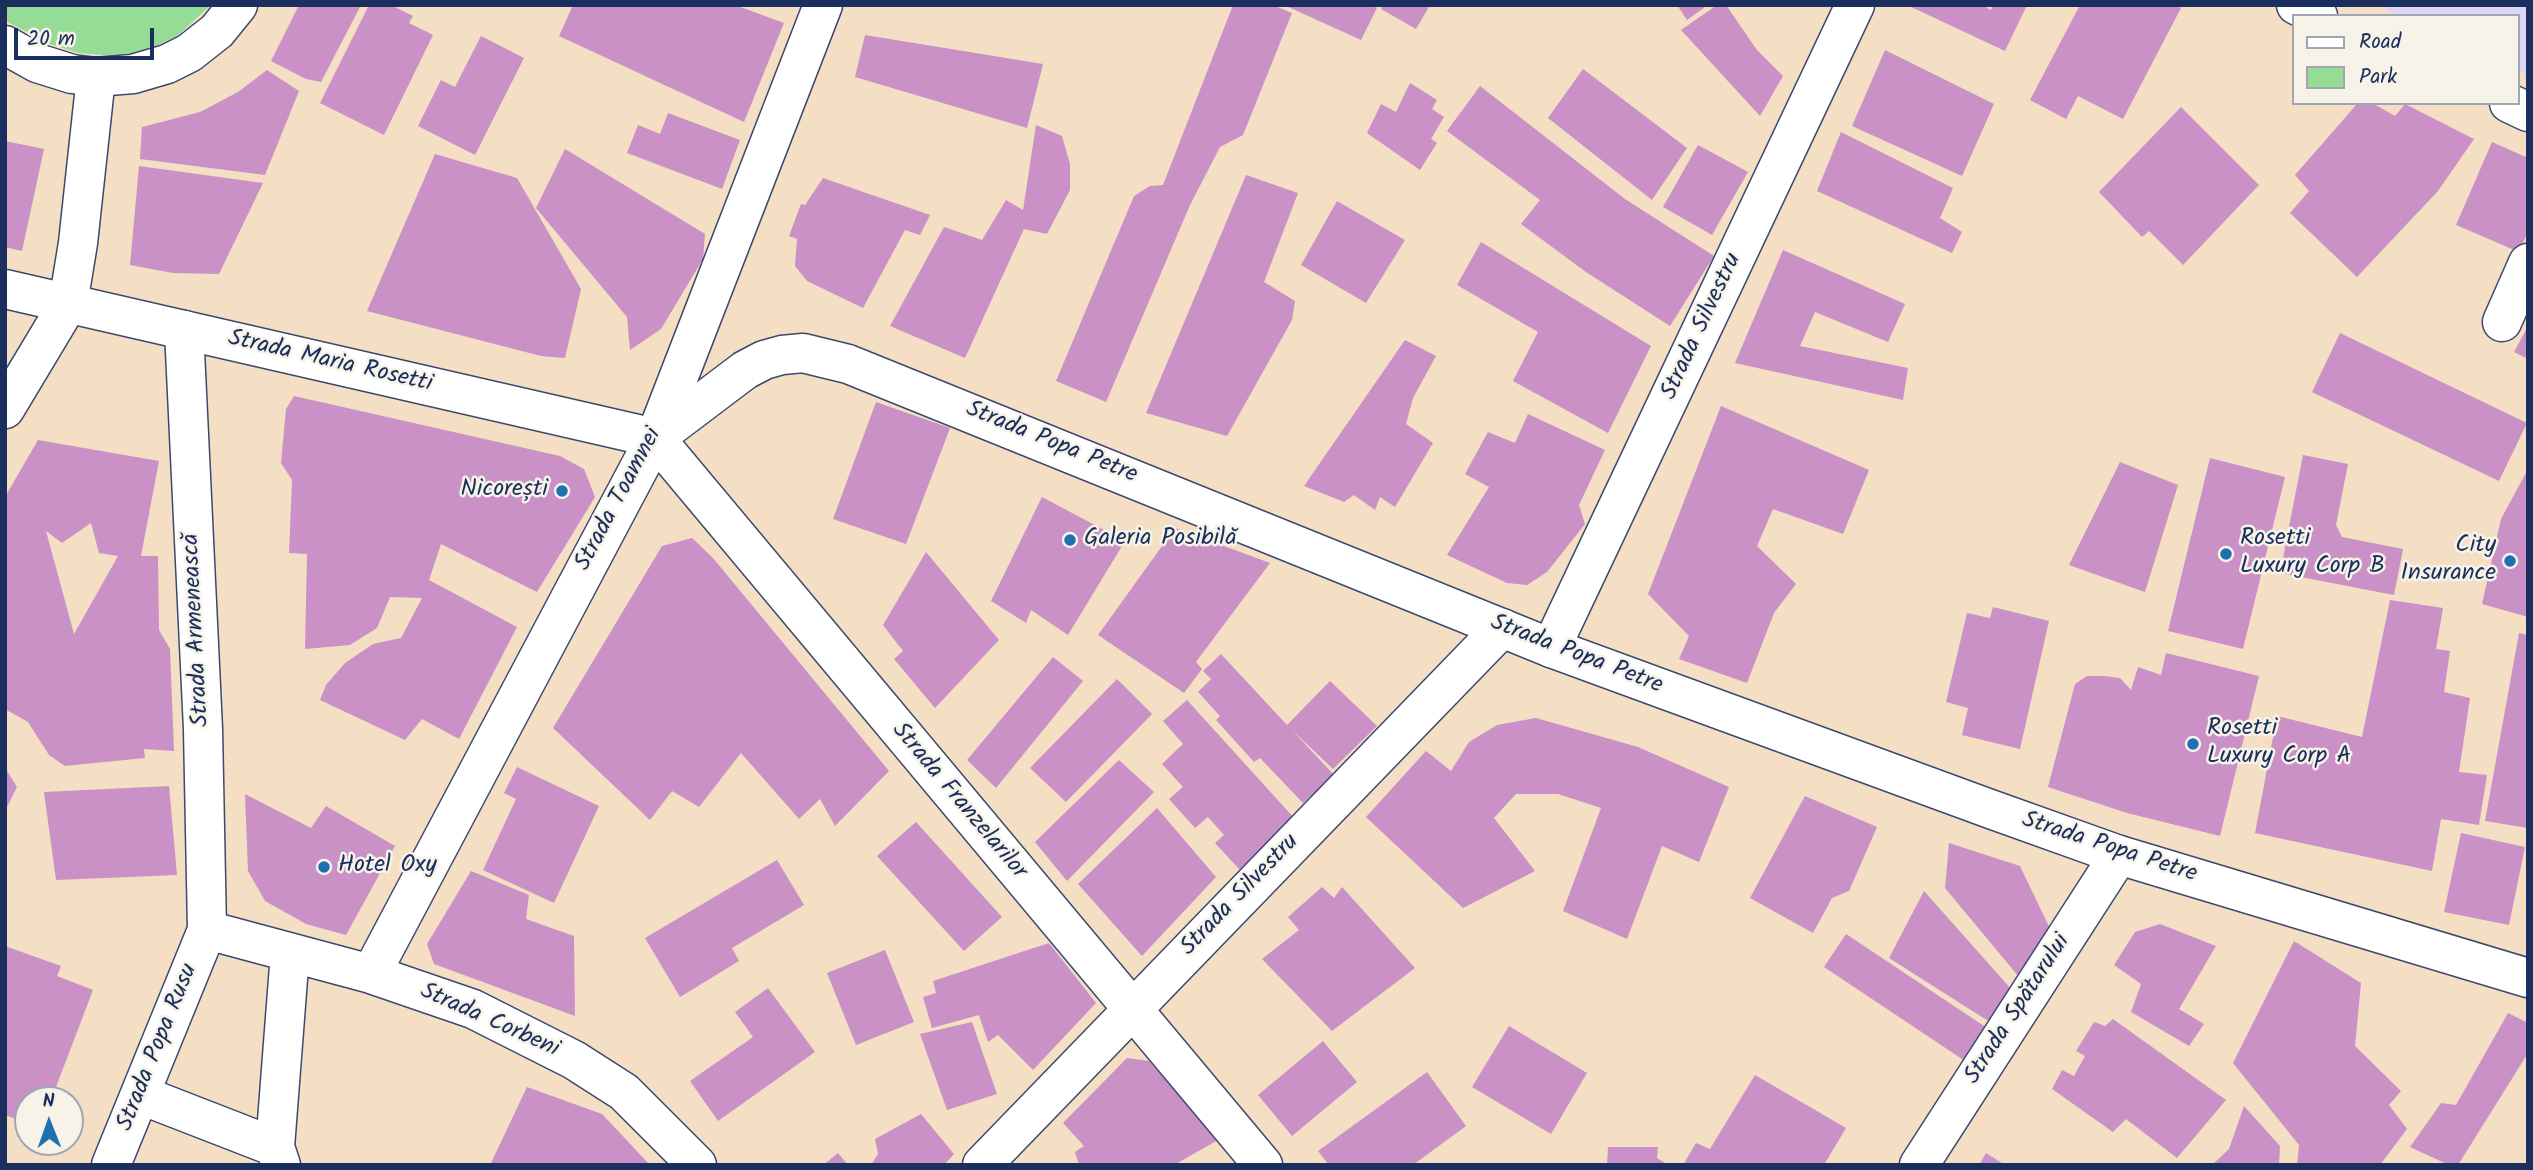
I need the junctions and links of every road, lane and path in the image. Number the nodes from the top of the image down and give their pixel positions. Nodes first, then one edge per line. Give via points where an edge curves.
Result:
1 (238, 5) edge
2 (823, 5) edge
3 (1855, 5) edge
4 (2295, 5) edge
5 (2314, 14) edge
6 (5, 45) edge
7 (96, 77) junction
8 (2528, 263) edge
9 (5, 289) edge
10 (68, 304) junction
11 (2502, 322) dead end
12 (184, 330) junction
13 (5, 409) edge
14 (655, 438) junction
15 (1502, 628) junction
16 (1551, 648) junction
17 (2119, 855) junction
18 (207, 930) junction
19 (290, 953) junction
20 (371, 974) junction
21 (2528, 978) edge
22 (1130, 1009) junction
23 (141, 1095) junction
24 (278, 1156) edge
25 (111, 1165) edge
26 (697, 1165) edge
27 (982, 1165) edge
28 (1263, 1165) edge
29 (1919, 1165) edge

1 - 7 street via 208,39 167,64 133,74
2 - 14 street, Strada Toamnei
3 - 16 street, Strada Silvestru
4 - 5 street
6 - 7 street via 48,68
7 - 10 street
8 - 11 street
9 - 10 street, Strada Maria Rosetti
10 - 12 street, Strada Maria Rosetti
10 - 13 street
12 - 14 street, Strada Maria Rosetti
12 - 18 street, Strada Armenească via 203,729
14 - 15 street, Strada Popa Petre via 764,360 803,354 826,358 972,412
14 - 20 street, Strada Toamnei
14 - 22 street, Strada Franzelarilor
15 - 16 street, Strada Popa Petre
15 - 22 street, Strada Silvestru
16 - 17 street, Strada Popa Petre
17 - 21 street, Strada Popa Petre
17 - 29 street, Strada Spătarului
18 - 19 street, Strada Corbeni
18 - 23 street, Strada Popa Rusu
19 - 20 street, Strada Corbeni
19 - 24 street
20 - 26 street, Strada Corbeni via 473,1009 574,1060 624,1092
22 - 27 street, Strada Silvestru
22 - 28 street, Strada Franzelarilor
23 - 24 street
23 - 25 street, Strada Popa Rusu

